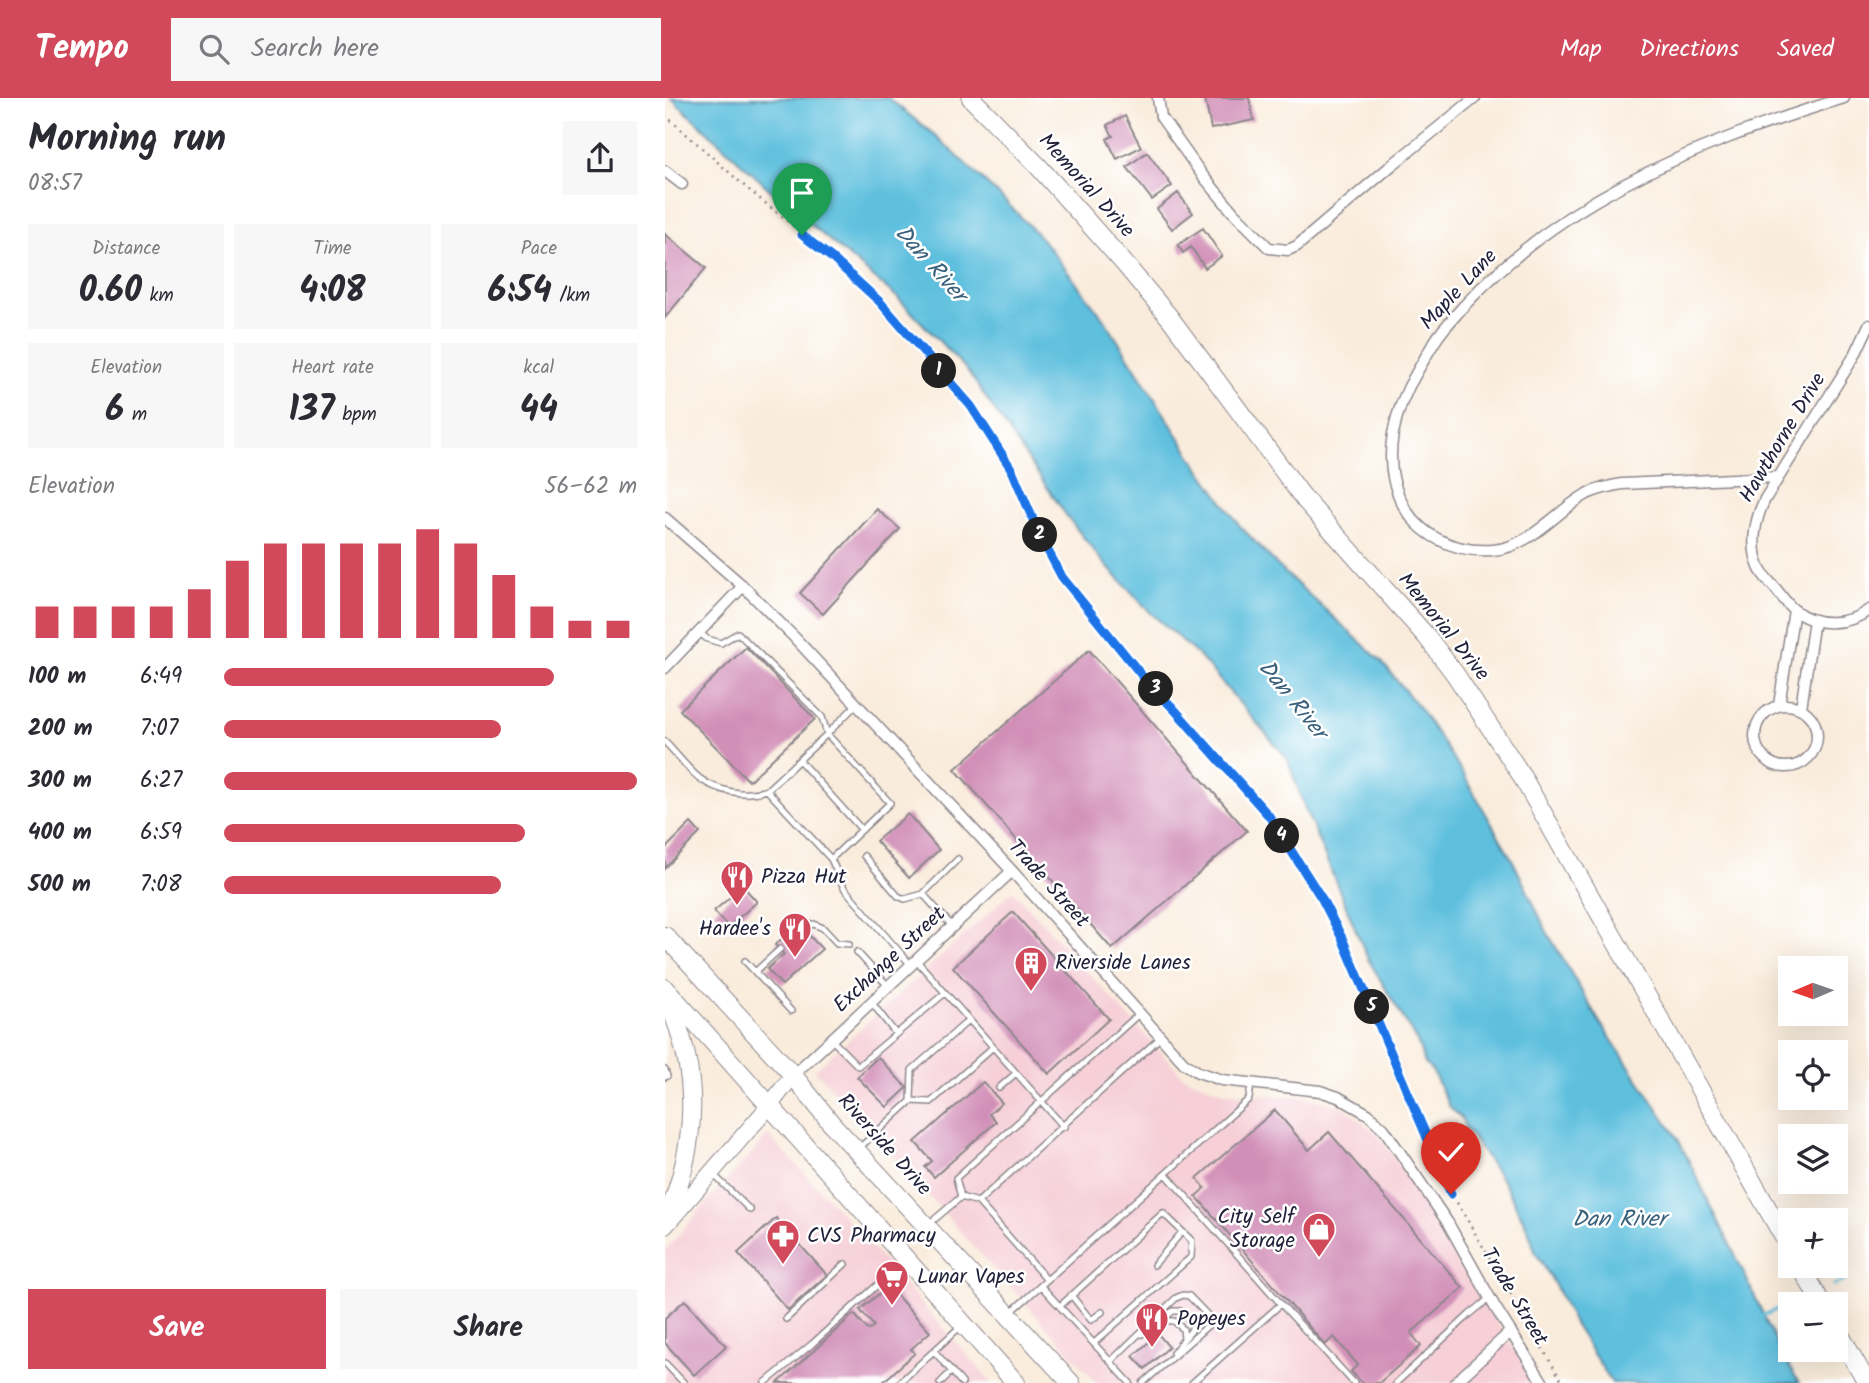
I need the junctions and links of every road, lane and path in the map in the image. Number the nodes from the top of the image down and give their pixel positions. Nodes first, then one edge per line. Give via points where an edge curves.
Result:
1 (971, 98) edge
2 (1158, 98) edge
3 (1475, 98) edge
4 (1844, 98) edge
5 (665, 115) edge
6 (665, 171) edge
7 (682, 184) dead end
8 (1869, 325) edge
9 (1779, 477) junction
10 (665, 518) edge
11 (743, 586) junction
12 (1794, 610) junction
13 (1869, 610) edge
14 (1814, 620) junction
15 (699, 632) junction
16 (665, 668) edge
17 (1779, 705) junction
18 (855, 706) junction
19 (1801, 708) junction
20 (827, 734) junction
21 (665, 742) edge
22 (799, 760) junction
23 (767, 790) junction
24 (862, 830) junction
25 (864, 856) dead end
26 (831, 859) junction
27 (958, 859) dead end
28 (1012, 871) junction
29 (923, 894) junction
30 (953, 927) junction
31 (665, 936) edge
32 (792, 937) dead end
33 (849, 944) dead end
34 (779, 949) dead end
35 (857, 952) dead end
36 (745, 961) dead end
37 (914, 963) junction
38 (755, 972) junction
39 (889, 987) junction
40 (665, 988) edge
41 (945, 993) junction
42 (665, 995) edge
43 (872, 1003) junction
44 (791, 1011) dead end
45 (1140, 1013) junction
46 (969, 1020) junction
47 (896, 1034) junction
48 (1161, 1037) junction
49 (832, 1040) junction
50 (993, 1047) junction
51 (665, 1070) edge
52 (1016, 1073) junction
53 (793, 1075) junction
54 (665, 1077) edge
55 (1251, 1084) junction
56 (999, 1088) dead end
57 (911, 1101) junction
58 (1042, 1101) junction
59 (770, 1105) junction
60 (1064, 1127) junction
61 (857, 1150) junction
62 (712, 1173) junction
63 (1166, 1174) junction
64 (961, 1197) junction
65 (978, 1202) junction
66 (750, 1210) dead end
67 (666, 1219) edge
68 (927, 1226) junction
69 (1778, 1227) edge
70 (1182, 1232) junction
71 (905, 1259) junction
72 (845, 1264) dead end
73 (1154, 1265) dead end
74 (1047, 1280) junction
75 (1041, 1286) junction
76 (1071, 1295) junction
77 (1490, 1298) junction
78 (1281, 1304) junction
79 (1060, 1306) junction
80 (1102, 1312) dead end
81 (1009, 1315) junction
82 (786, 1319) dead end
83 (1161, 1320) junction
84 (963, 1323) junction
85 (1510, 1332) junction
86 (1133, 1339) junction
87 (1184, 1339) junction
88 (1094, 1343) junction
89 (1848, 1349) edge
90 (934, 1351) junction
91 (1111, 1362) junction
92 (665, 1363) edge
93 (1165, 1364) junction
94 (952, 1371) junction
95 (684, 1383) edge
96 (765, 1383) edge
97 (899, 1383) edge
98 (940, 1383) edge
99 (962, 1383) edge
100 (1016, 1383) edge
101 (1072, 1383) edge
102 (1131, 1383) edge
103 (1143, 1383) edge
104 (1192, 1383) edge
105 (1354, 1383) edge
106 (1396, 1383) edge
107 (1455, 1383) edge
108 (1543, 1383) edge
109 (1563, 1383) edge
110 (1867, 1383) edge

1 - 69 main road, Memorial Drive via 1131,271 1305,500 1455,674 1520,773
2 - 3 street via 1161,117 1203,176 1269,248 1288,250
4 - 9 street, Maple Lane via 1690,151 1560,222 1509,263 1442,331 1403,396 1392,440 1394,482 1411,517 1445,543 1478,550 1513,546 1573,503 1605,487
5 - 109 path via 898,320 993,439 1062,577 1143,677 1269,816 1342,938 1445,1182
6 - 7 street
8 - 9 street, Hawthorne Drive
9 - 12 street, Hawthorne Drive via 1761,507 1754,550 1759,569
10 - 11 street, Trade Street
11 - 15 street
11 - 18 street, Trade Street
12 - 14 street, Hawthorne Drive
12 - 17 street
13 - 14 street, Hawthorne Drive via 1838,623
14 - 19 street
15 - 16 street
15 - 20 lane via 721,643 738,633 822,717
17 - 19 street
17 - 19 street via 1757,724 1755,744 1767,761 1786,768 1805,761 1816,743 1815,723
18 - 20 lane
18 - 28 street, Trade Street
20 - 22 lane
20 - 24 lane via 890,803
21 - 23 lane via 700,779 737,794
22 - 23 lane
22 - 24 lane
23 - 26 lane
24 - 26 lane
25 - 29 lane via 898,896 905,899
26 - 37 lane via 844,888
27 - 29 lane
28 - 30 street, Exchange Street
28 - 45 street, Trade Street
29 - 30 lane
30 - 37 street, Exchange Street
31 - 53 main road, Riverside Drive
32 - 33 lane via 814,924 837,943
34 - 38 lane
35 - 39 lane
36 - 38 lane
37 - 39 street, Exchange Street
37 - 41 lane
38 - 44 lane
39 - 43 street, Exchange Street
40 - 59 main road
41 - 46 lane
41 - 47 lane
42 - 67 main road via 688,1062 693,1110 683,1172
43 - 47 lane
43 - 49 street, Exchange Street
45 - 48 street, Trade Street
45 - 58 lane
46 - 50 lane
46 - 57 lane via 912,1070
47 - 49 lane via 858,1066
48 - 55 street, Trade Street via 1198,1072
48 - 60 lane
49 - 53 street, Exchange Street
50 - 52 lane
50 - 57 lane via 931,1102
51 - 54 lane
52 - 56 lane
52 - 58 lane
53 - 59 main road
53 - 61 main road, Riverside Drive
55 - 63 lane via 1249,1099
55 - 77 street, Trade Street via 1321,1091 1368,1114 1384,1129 1448,1223
57 - 61 lane
58 - 60 lane
58 - 64 lane via 956,1178
59 - 62 main road
59 - 71 main road
60 - 65 lane
61 - 68 main road, Riverside Drive
62 - 66 lane
62 - 67 main road
63 - 74 lane
63 - 78 lane
64 - 65 lane
64 - 68 lane
65 - 74 lane
68 - 81 main road, Riverside Drive
70 - 73 lane
70 - 76 lane via 1163,1213
70 - 88 lane via 1192,1241 1191,1257
71 - 84 main road
71 - 96 lane
72 - 82 lane
74 - 75 lane
75 - 79 lane
75 - 81 lane
76 - 79 lane
76 - 80 lane via 1091,1320
77 - 85 street, Trade Street
77 - 106 lane
78 - 104 lane
78 - 105 lane
79 - 88 lane
81 - 101 main road, Riverside Drive
83 - 86 lane
83 - 87 lane via 1174,1321 1183,1329
83 - 87 lane via 1181,1311 1193,1324
84 - 90 lane
84 - 100 main road
85 - 107 street
85 - 108 street, Trade Street
86 - 91 lane
86 - 93 lane via 1177,1298 1189,1296 1213,1321
87 - 93 lane
88 - 91 lane
89 - 110 main road
90 - 94 lane
90 - 97 lane
91 - 102 lane
92 - 95 lane
93 - 103 lane
94 - 98 lane
94 - 99 lane

